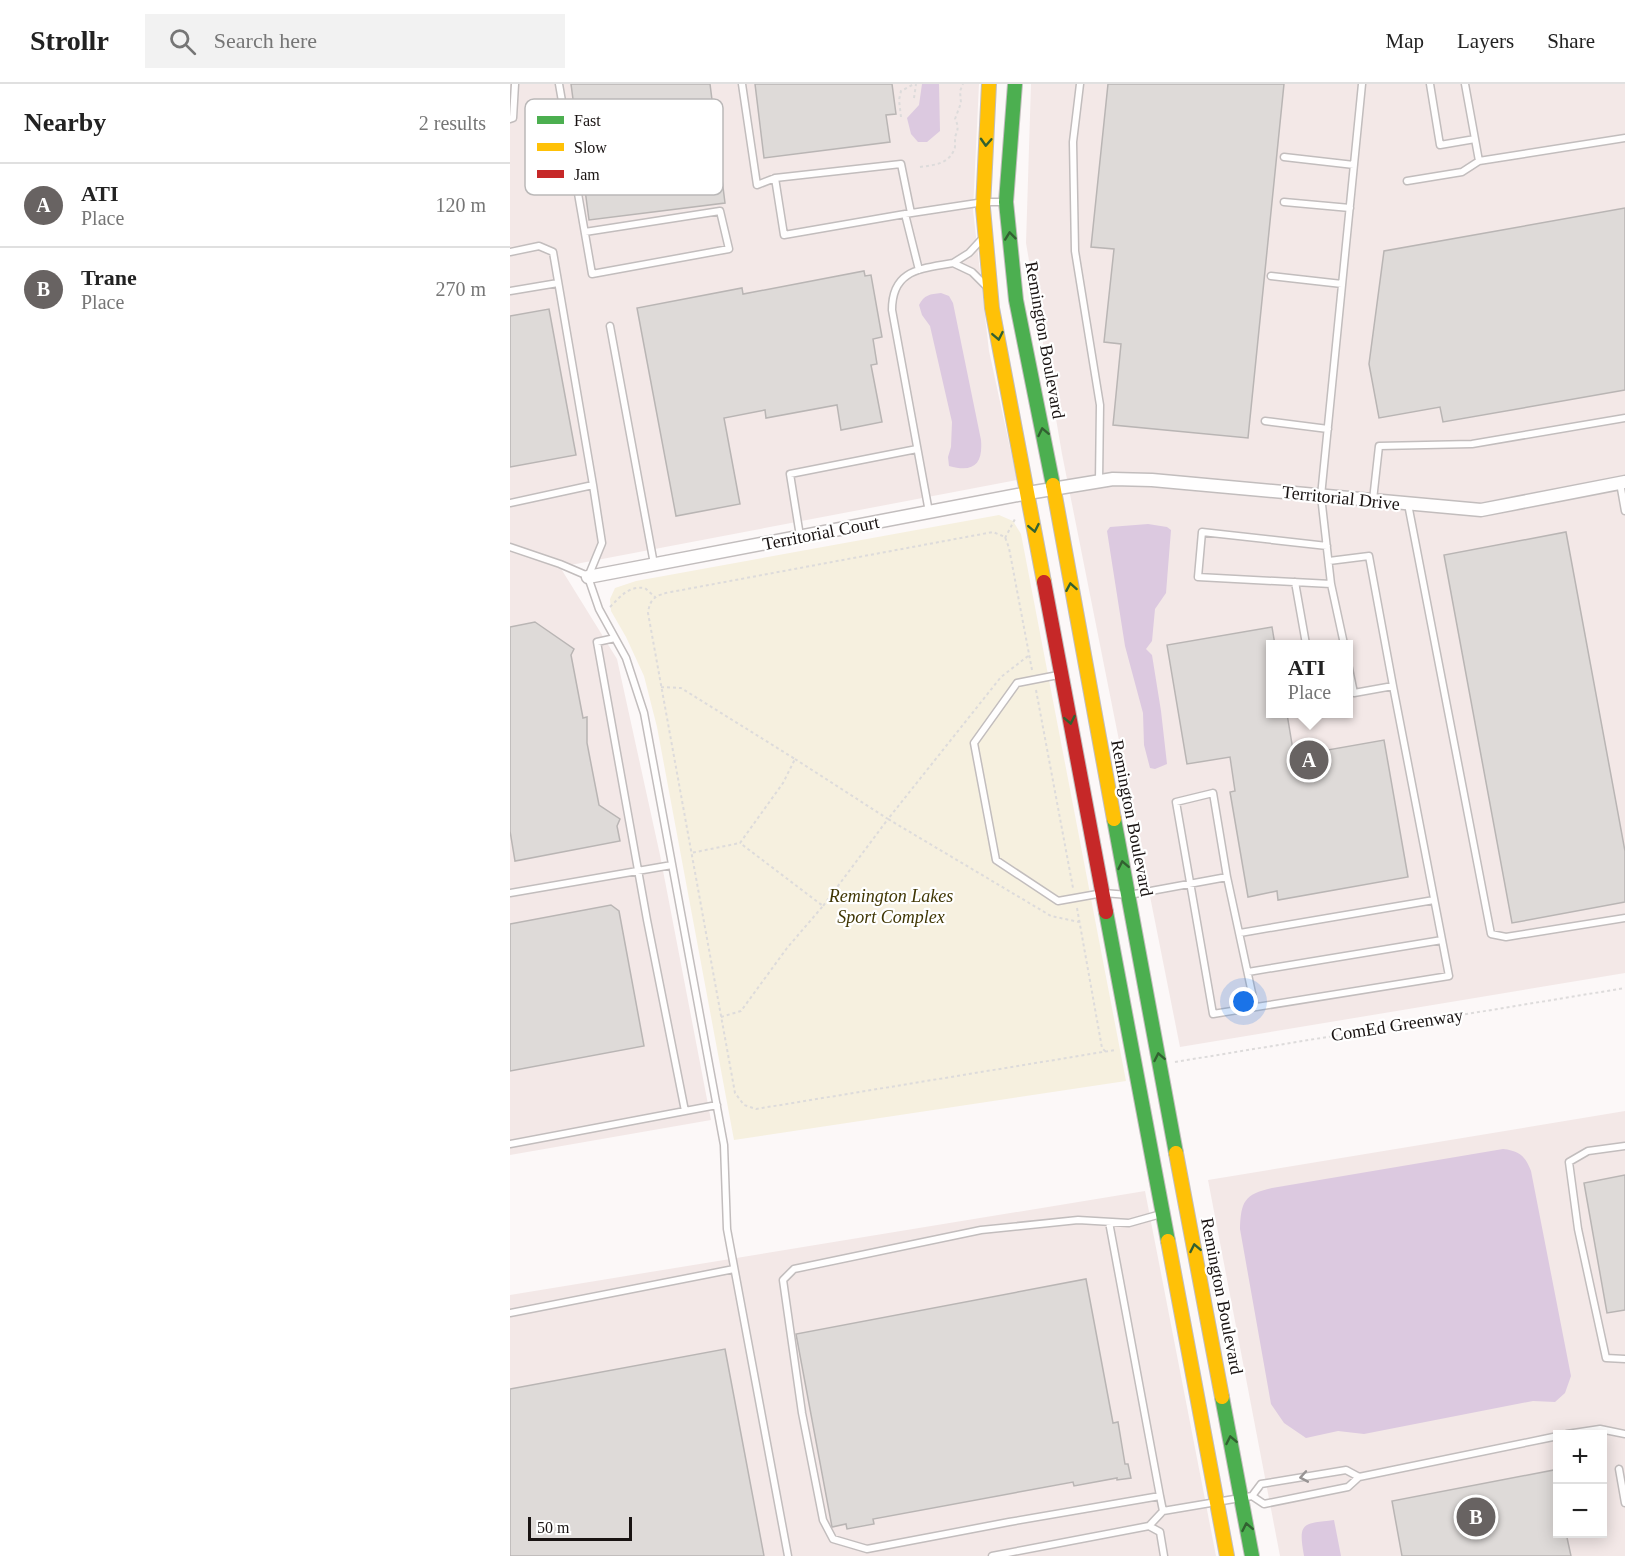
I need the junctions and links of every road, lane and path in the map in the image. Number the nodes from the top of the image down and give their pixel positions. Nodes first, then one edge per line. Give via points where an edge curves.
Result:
1 (515, 84) edge
2 (560, 84) edge
3 (742, 84) edge
4 (915, 84) edge
5 (963, 84) edge
6 (989, 84) edge
7 (1015, 84) edge
8 (1080, 84) edge
9 (1362, 84) edge
10 (1430, 84) edge
11 (1465, 84) edge
12 (907, 85) edge
13 (914, 98) dead end
14 (563, 99) edge
15 (901, 117) dead end
16 (510, 120) edge
17 (1625, 138) edge
18 (1475, 139) junction
19 (1284, 157) dead end
20 (1479, 161) junction
21 (1354, 165) junction
22 (920, 167) dead end
23 (775, 178) junction
24 (1407, 181) dead end
25 (579, 195) edge
26 (984, 202) junction
27 (1006, 202) junction
28 (1284, 202) dead end
29 (1350, 208) junction
30 (908, 214) junction
31 (585, 232) junction
32 (986, 235) junction
33 (510, 252) edge
34 (953, 263) junction
35 (919, 270) junction
36 (1270, 276) dead end
37 (558, 283) junction
38 (1342, 284) junction
39 (510, 291) edge
40 (991, 291) junction
41 (610, 326) dead end
42 (1625, 418) edge
43 (1265, 421) dead end
44 (1328, 429) junction
45 (917, 449) junction
46 (1099, 481) junction
47 (1622, 482) edge
48 (593, 485) junction
49 (1054, 489) junction
50 (1028, 493) junction
51 (1321, 496) junction
52 (1372, 500) junction
53 (510, 503) edge
54 (1408, 504) junction
55 (1625, 511) edge
56 (929, 512) junction
57 (1015, 517) dead end
58 (800, 537) junction
59 (1005, 538) junction
60 (1327, 546) junction
61 (510, 547) edge
62 (1329, 561) junction
63 (654, 564) junction
64 (588, 577) junction
65 (1295, 582) junction
66 (1332, 584) junction
67 (655, 597) junction
68 (610, 607) dead end
69 (615, 638) junction
70 (1305, 640) edge
71 (1343, 640) edge
72 (1028, 656) junction
73 (1062, 674) junction
74 (1034, 680) junction
75 (1393, 686) junction
76 (661, 687) junction
77 (1353, 694) edge
78 (795, 759) junction
79 (888, 819) junction
80 (740, 843) junction
81 (691, 853) junction
82 (672, 865) junction
83 (638, 871) junction
84 (1227, 877) junction
85 (1189, 883) junction
86 (510, 893) edge
87 (1103, 894) junction
88 (1129, 895) junction
89 (1075, 899) junction
90 (1434, 900) junction
91 (823, 906) junction
92 (1625, 918) edge
93 (1079, 922) junction
94 (1240, 933) junction
95 (1442, 940) junction
96 (1248, 972) junction
97 (1625, 988) edge
98 (1255, 1007) junction
99 (721, 1017) junction
100 (1122, 1049) dead end
101 (1106, 1052) junction
102 (1169, 1062) dead end
103 (717, 1105) junction
104 (685, 1111) junction
105 (510, 1144) edge
106 (1625, 1146) edge
107 (1163, 1214) junction
108 (1109, 1222) junction
109 (734, 1269) junction
110 (510, 1313) edge
111 (1625, 1359) edge
112 (1607, 1430) edge
113 (1625, 1434) edge
114 (1553, 1437) edge
115 (1619, 1469) dead end
116 (1359, 1477) junction
117 (1160, 1496) junction
118 (1247, 1497) junction
119 (1217, 1502) junction
120 (1625, 1503) edge
121 (1163, 1511) junction
122 (1149, 1526) junction
123 (788, 1556) edge
124 (992, 1556) edge
125 (1164, 1556) edge
126 (1227, 1556) edge
127 (1252, 1556) edge

1 - 16 lane
2 - 14 lane
3 - 23 lane via 757,185
4 - 12 path
4 - 13 path
5 - 22 path via 952,152 945,162
6 -> 26 street
7 - 27 street, Remington Boulevard
8 - 46 lane via 1073,142 1075,251 1101,405
9 - 21 lane
10 - 18 lane via 1440,145
11 - 18 lane
12 - 15 path via 899,100
17 - 20 lane
18 - 20 lane
19 - 21 lane
20 - 24 lane via 1462,172
21 - 29 lane
23 - 30 lane via 901,164
23 - 30 lane via 784,235
25 - 31 lane
26 - 27 lane
26 - 30 lane
26 - 32 street
49 -> 27 street, Remington Boulevard via 1016,300
28 - 29 lane
29 - 38 lane
30 - 35 lane
31 - 31 lane via 720,211 729,249 592,274
32 - 34 lane
32 - 40 street
33 - 37 lane via 539,246 553,252
34 - 35 lane
34 - 40 lane via 972,272
35 - 45 lane via 903,277 896,286 891,310
36 - 38 lane
37 - 39 lane
37 - 48 lane
38 - 44 lane
40 -> 50 street
41 - 63 lane
42 - 52 lane via 1472,444 1379,446
43 - 44 lane
44 - 51 lane
45 - 56 lane
45 - 58 lane via 790,474
46 - 49 street, Territorial Drive
46 - 51 street, Territorial Drive via 1152,480
47 - 54 street, Territorial Drive via 1480,510
47 - 55 lane
48 - 53 lane
48 - 64 lane via 602,543
49 - 50 street, Territorial Court
88 -> 49 street, Remington Boulevard
50 - 56 street, Territorial Court
50 -> 73 street
51 - 52 street, Territorial Drive
51 - 60 lane
52 - 54 street, Territorial Drive
54 - 92 lane via 1491,934 1506,938
56 - 58 street, Territorial Court
57 - 59 path
58 - 63 street, Territorial Court
59 - 67 path via 993,532
59 - 72 path
60 - 62 lane
60 - 65 lane via 1202,532 1198,577
61 - 64 lane
62 - 66 lane
62 - 75 lane via 1369,556
63 - 64 street, Territorial Court
64 - 69 lane
65 - 66 lane
65 - 70 lane
66 - 71 lane
67 - 68 path via 645,588 630,589
67 - 76 path via 648,613
69 - 82 lane via 626,658 644,713
69 - 83 lane via 597,642
72 - 74 path
72 - 79 path via 1001,676
73 - 74 lane
73 -> 87 street
74 - 89 path
74 - 89 lane via 1017,683 974,743 989,825 996,860 1058,901
75 - 77 lane
75 - 90 lane
76 - 78 path via 681,688
76 - 81 path
78 - 79 path
78 - 80 path via 783,783
79 - 91 path
79 - 93 path via 1051,916
80 - 81 path
80 - 91 path
81 - 99 path
82 - 83 lane
82 - 103 lane
83 - 86 lane
83 - 104 lane
84 - 85 lane
84 - 85 lane via 1213,793 1176,802
84 - 94 lane
85 - 88 lane
85 - 98 lane via 1213,1014
87 - 88 lane
87 - 89 lane
87 - 107 street
118 -> 88 street, Remington Boulevard
89 - 93 path
90 - 94 lane
90 - 95 lane
91 - 99 path via 741,1011
93 - 101 path via 1102,1048
94 - 96 lane
95 - 96 lane
95 - 98 lane via 1449,976
96 - 98 lane
97 - 102 path, ComEd Greenway
99 - 101 path via 735,1093 744,1105 756,1109
100 - 101 path
103 - 104 lane
103 - 109 lane
104 - 105 lane
106 - 111 lane via 1588,1151 1569,1162 1578,1229 1606,1358
107 - 108 lane via 1129,1223
107 - 119 street
108 - 117 lane
108 - 117 lane via 1078,1220 981,1230 794,1269 783,1280 802,1413 823,1520 833,1539 867,1549
109 - 110 lane
109 - 123 lane
112 - 113 lane
114 - 116 lane
115 - 120 lane
116 - 118 lane via 1348,1487 1263,1504
116 -> 118 lane via 1347,1470 1261,1484
117 - 121 lane
118 - 119 lane
127 -> 118 street, Remington Boulevard
119 - 121 lane
119 - 126 street
121 - 122 lane
122 - 124 lane
122 - 125 lane via 1160,1532

